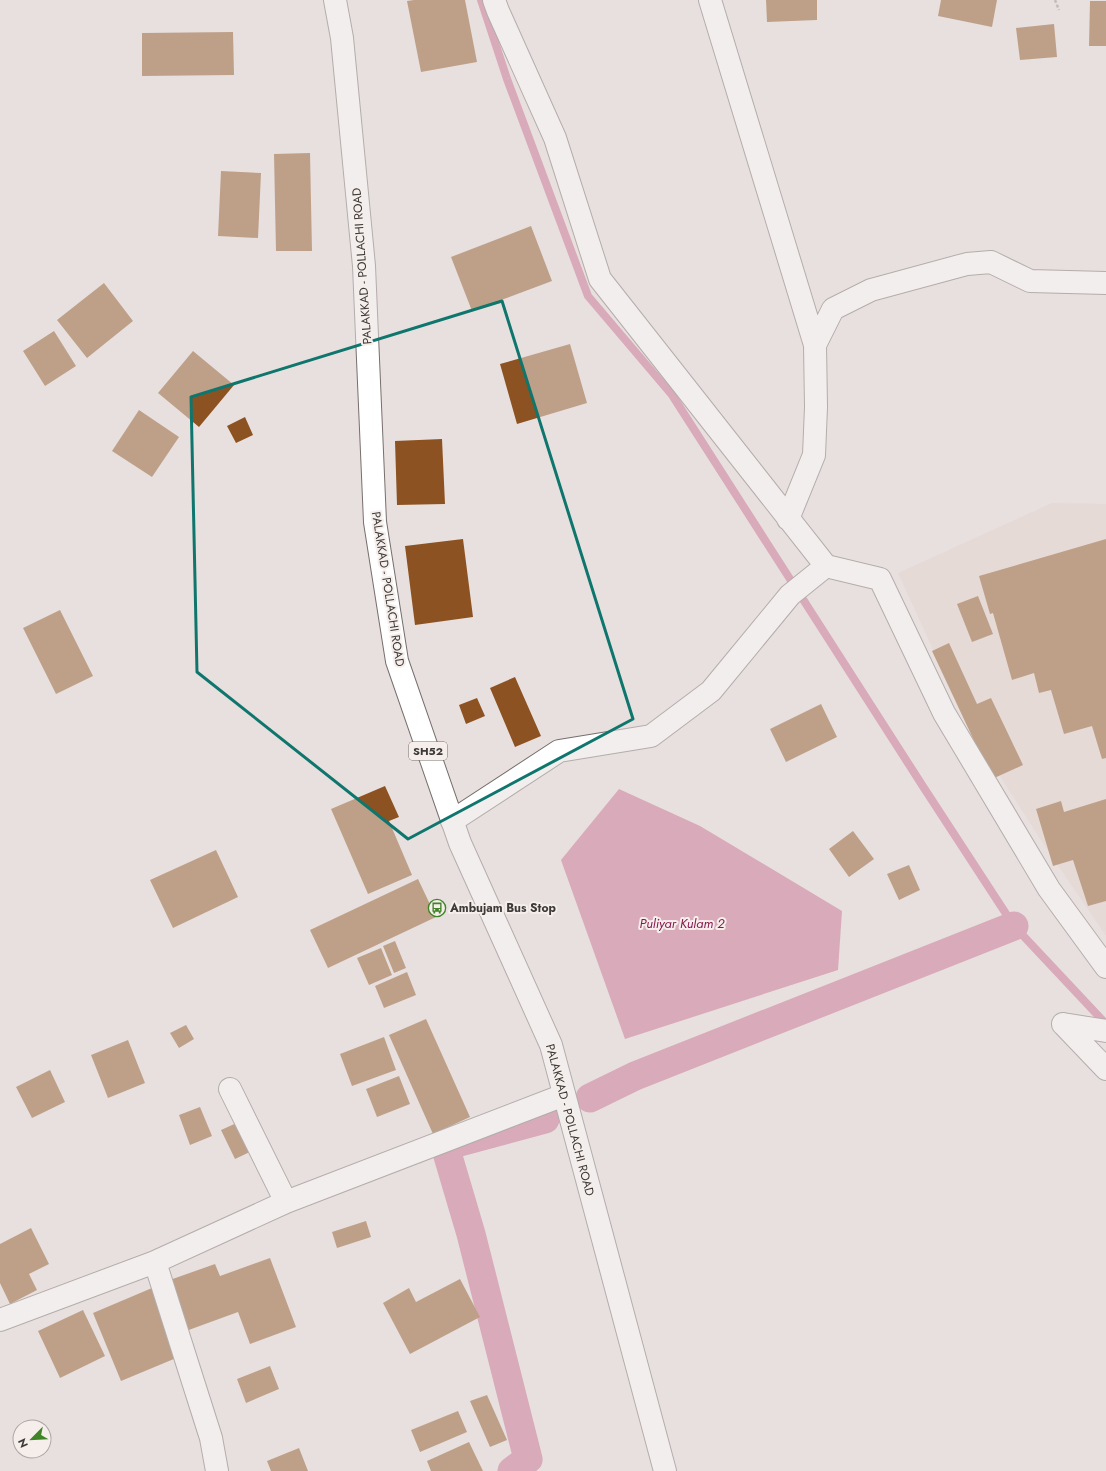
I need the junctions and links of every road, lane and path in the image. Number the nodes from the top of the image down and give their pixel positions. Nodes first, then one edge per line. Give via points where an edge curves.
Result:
1 (335, 0) edge
2 (494, 0) edge
3 (710, 0) edge
4 (1055, 0) edge
5 (1059, 10) dead end
6 (1106, 283) edge
7 (815, 345) junction
8 (788, 519) junction
9 (826, 566) junction
10 (452, 821) junction
11 (1106, 967) edge
12 (1106, 1031) edge
13 (1106, 1069) edge
14 (230, 1089) dead end
15 (564, 1095) junction
16 (286, 1202) junction
17 (155, 1262) junction
18 (0, 1320) edge
19 (217, 1471) edge
20 (665, 1471) edge

1 - 10 street, PALAKKAD - POLLACHI ROAD / SH52 via 342,38 364,266 375,522 397,661
2 - 8 street via 555,138 600,279
3 - 7 street
4 - 5 path
6 - 7 street via 1030,280 991,262 967,264 871,290 833,308
7 - 8 street via 814,455
8 - 9 street
9 - 10 street via 790,595 711,691 651,736 559,751
9 - 11 street via 880,579 944,713 1049,889
10 - 15 street, PALAKKAD - POLLACHI ROAD / SH52 via 551,1045
12 - 13 street via 1063,1024
14 - 16 street
15 - 16 street
15 - 20 street, PALAKKAD - POLLACHI ROAD / SH52
16 - 17 street
17 - 18 street
17 - 19 street via 211,1438

